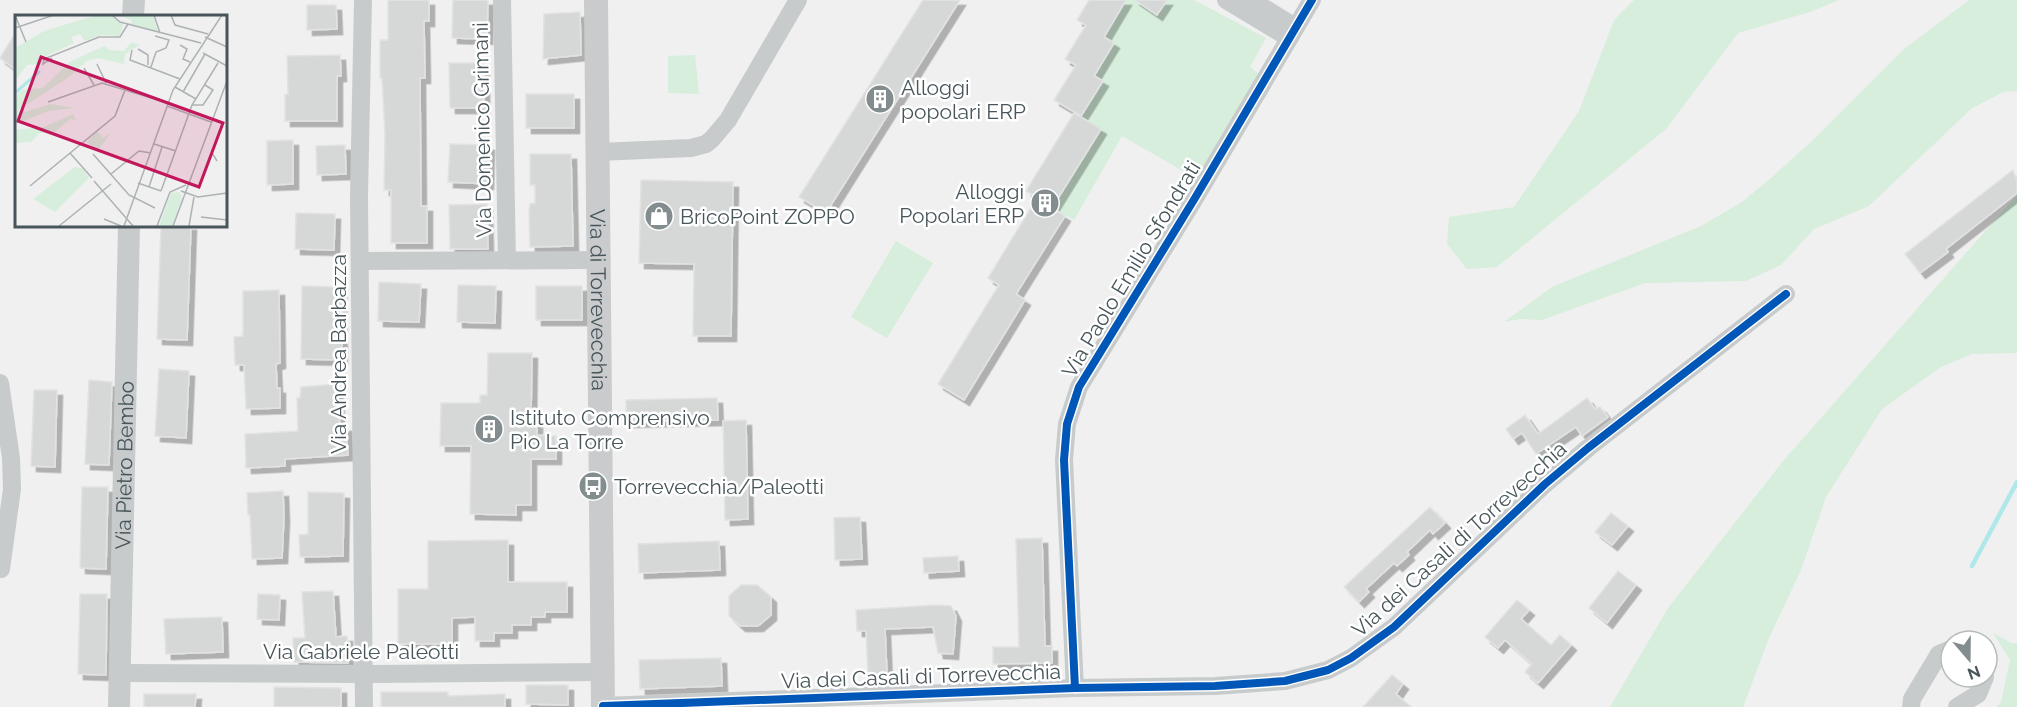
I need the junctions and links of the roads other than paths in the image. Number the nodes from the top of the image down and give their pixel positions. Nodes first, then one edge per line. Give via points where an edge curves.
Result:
1 (134, 0) edge
2 (363, 0) edge
3 (502, 0) edge
4 (596, 0) edge
5 (798, 0) edge
6 (1226, 0) edge
7 (1251, 0) edge
8 (1312, 0) edge
9 (133, 15) edge
10 (1292, 32) junction
11 (598, 152) junction
12 (129, 226) edge
13 (507, 260) junction
14 (598, 260) junction
15 (360, 261) junction
16 (1786, 294) dead end
17 (0, 382) edge
18 (0, 569) edge
19 (1939, 654) edge
20 (602, 672) junction
21 (119, 673) junction
22 (363, 674) junction
23 (1075, 688) junction
24 (1980, 689) edge
25 (603, 706) edge
26 (119, 707) edge
27 (364, 707) edge
28 (1911, 707) edge
29 (1957, 707) edge

1 - 9 street
2 - 15 street, Via Andrea Barbazza
3 - 13 street, Via Domenico Grimani
4 - 11 main road, Via di Torrevecchia
5 - 11 street via 728,120 706,144
6 - 10 street
7 - 10 street
8 - 10 street, Via Paolo Emilio Sfondrati
10 - 23 street, Via Paolo Emilio Sfondrati via 1079,387 1067,424 1064,460
11 - 14 main road, Via di Torrevecchia
12 - 21 street, Via Pietro Bembo
13 - 14 street
13 - 15 street
14 - 20 main road, Via di Torrevecchia
15 - 22 street, Via Andrea Barbazza
16 - 23 street, Via dei Casali di Torrevecchia via 1588,448 1394,627 1342,663 1305,677 1270,683
17 - 18 street via 12,489
19 - 28 street
20 - 22 street, Via Gabriele Paleotti
20 - 25 main road, Via di Torrevecchia
21 - 22 street, Via Gabriele Paleotti
21 - 26 street, Via Pietro Bembo
22 - 27 street, Via Andrea Barbazza
23 - 25 street, Via dei Casali di Torrevecchia
24 - 29 street

